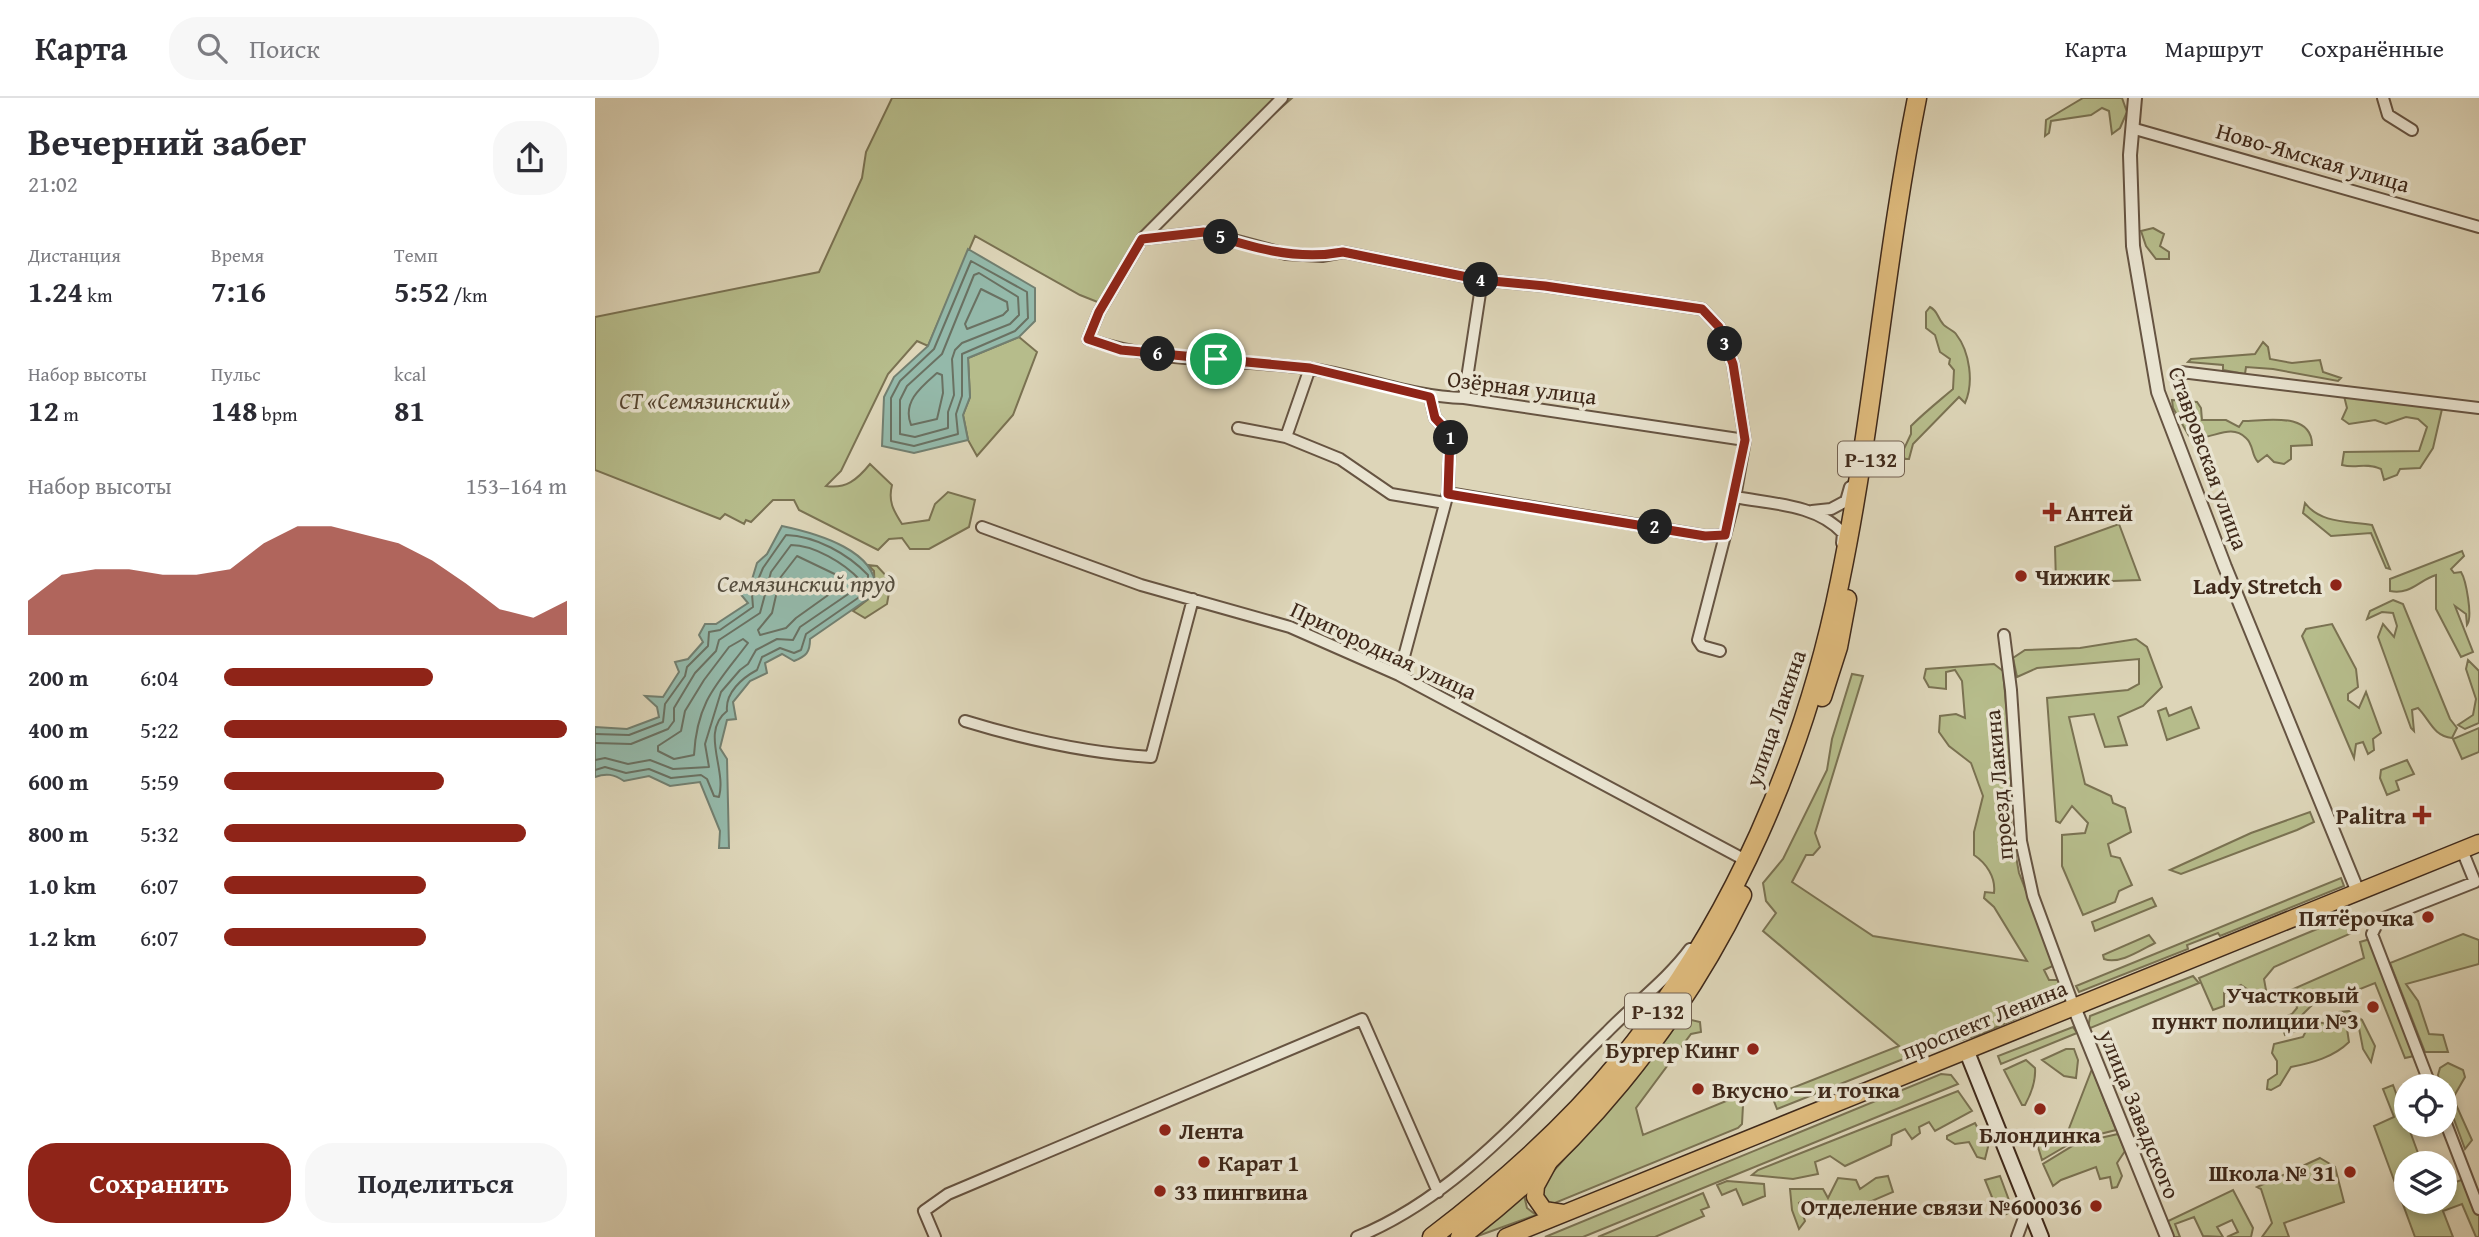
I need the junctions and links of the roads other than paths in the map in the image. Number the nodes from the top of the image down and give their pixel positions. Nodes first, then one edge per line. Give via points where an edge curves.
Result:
1 (1282, 98) edge
2 (1917, 98) edge
3 (1927, 98) edge
4 (2136, 98) edge
5 (2383, 98) edge
6 (2135, 130) junction
7 (2412, 130) dead end
8 (2479, 227) edge
9 (1142, 239) junction
10 (1482, 280) junction
11 (1310, 368) junction
12 (2182, 372) dead end
13 (1430, 397) junction
14 (1464, 398) junction
15 (2479, 408) edge
16 (1238, 428) dead end
17 (1286, 437) junction
18 (1745, 440) junction
19 (1862, 450) junction
20 (1735, 497) junction
21 (1447, 498) junction
22 (1809, 511) junction
23 (982, 527) dead end
24 (1725, 535) junction
25 (1840, 581) junction
26 (1193, 600) junction
27 (2004, 635) dead end
28 (1720, 651) dead end
29 (1399, 675) junction
30 (965, 721) dead end
31 (2479, 844) edge
32 (2462, 850) junction
33 (1747, 861) junction
34 (2358, 892) junction
35 (1722, 908) junction
36 (2074, 1007) junction
37 (1966, 1052) junction
38 (2426, 1074) edge
39 (2451, 1137) edge
40 (1549, 1162) junction
41 (1438, 1192) junction
42 (2028, 1207) junction
43 (2479, 1209) edge
44 (1572, 1211) junction
45 (1455, 1219) junction
46 (935, 1237) edge
47 (1357, 1237) edge
48 (1434, 1237) edge
49 (1448, 1237) edge
50 (1460, 1237) edge
51 (1506, 1237) edge
52 (2017, 1237) edge
53 (2041, 1237) edge
54 (2167, 1237) edge

1 - 9 street
2 - 19 highway, улица Лакина / Р-132
3 - 40 highway, улица Лакина / Р-132 via 1843,622 1803,756 1742,893 1689,988 1639,1059
4 - 6 street, Ставровская улица
5 - 7 street via 2388,116
6 - 8 street, Ново-Ямская улица
6 - 34 street, Ставровская улица via 2130,155 2133,246 2158,392
9 - 10 street via 1204,232 1286,254 1343,252
9 - 11 street, Озёрная улица via 1088,339 1121,350
10 - 14 street
10 - 18 street via 1702,309 1719,327 1733,364
11 - 13 street, Озёрная улица
11 - 17 street
12 - 15 street
13 - 14 street, Озёрная улица
13 - 21 street via 1435,418 1450,434
14 - 18 street, Озёрная улица
16 - 17 street
17 - 21 street via 1340,459 1391,494
18 - 20 street
19 - 22 street via 1846,500 1831,509
19 - 25 highway, улица Лакина / Р-132
20 - 22 street
20 - 24 street
21 - 24 street via 1705,536
21 - 29 street
22 - 25 street via 1829,518 1843,533
23 - 26 street, Пригородная улица
24 - 28 street via 1698,640 1702,646
25 - 33 highway, улица Лакина / Р-132 via 1800,731
26 - 29 street, Пригородная улица via 1290,627
26 - 30 street via 1151,757 1081,751
27 - 36 street, проезд Лакина via 2021,841 2033,896
29 - 33 street, Пригородная улица
31 - 32 main road, проспект Ленина
32 - 34 main road, проспект Ленина
32 - 38 street via 2475,882 2379,920 2371,934
33 - 35 highway, улица Лакина / Р-132
34 - 36 main road, проспект Ленина
35 - 41 street via 1685,956
35 - 45 highway, улица Лакина / Р-132 via 1691,962 1619,1062 1551,1136
36 - 37 main road, проспект Ленина
36 - 54 street, улица Завадского
37 - 42 main road
37 - 44 main road, проспект Ленина
39 - 43 street
40 - 44 main road via 1536,1186 1537,1203 1550,1213
40 - 50 highway, улица Лакина / Р-132
41 - 46 street via 1361,1019 948,1194 924,1211
41 - 47 street via 1391,1223
42 - 52 street
42 - 53 main road
44 - 51 main road, проспект Ленина
45 - 48 highway, улица Лакина / Р-132
45 - 49 main road

